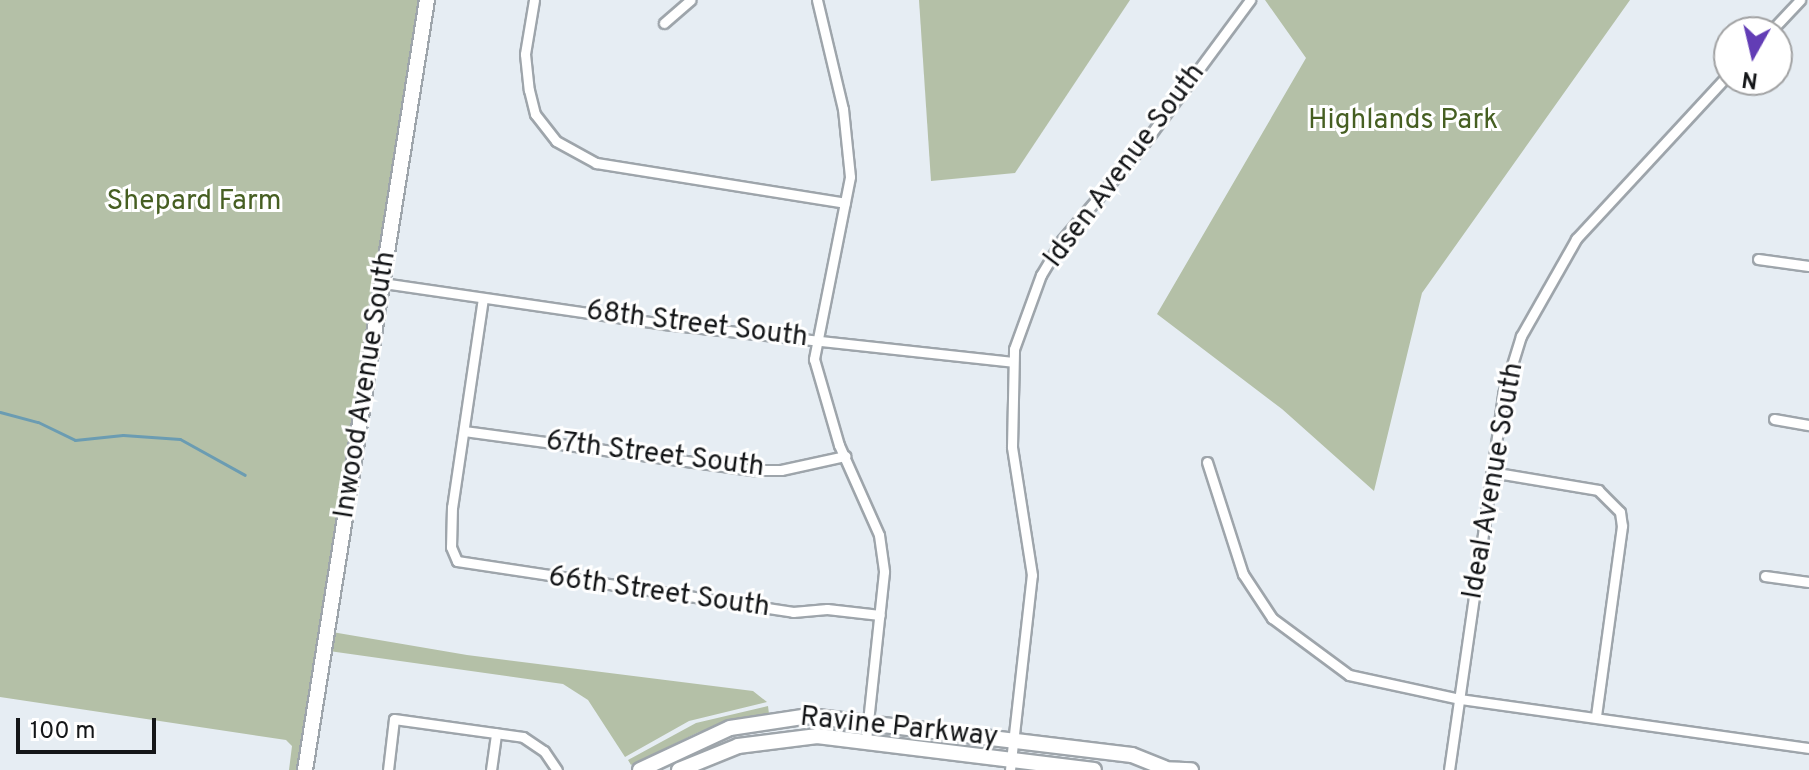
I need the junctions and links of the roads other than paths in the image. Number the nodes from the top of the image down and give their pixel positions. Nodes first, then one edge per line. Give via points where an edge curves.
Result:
1 (427, 0) edge
2 (534, 0) edge
3 (690, 0) edge
4 (817, 0) edge
5 (1250, 0) edge
6 (1800, 0) edge
7 (1785, 16) edge
8 (664, 23) dead end
9 (1713, 91) edge
10 (845, 203) junction
11 (1758, 259) dead end
12 (1809, 266) edge
13 (383, 283) junction
14 (483, 298) junction
15 (814, 338) junction
16 (1013, 362) junction
17 (1774, 419) dead end
18 (1809, 425) edge
19 (464, 431) junction
20 (845, 456) junction
21 (1207, 462) dead end
22 (1491, 472) junction
23 (1765, 576) dead end
24 (1809, 582) edge
25 (880, 615) junction
26 (1460, 699) junction
27 (1596, 717) junction
28 (869, 720) junction
29 (496, 733) junction
30 (866, 740) junction
31 (1015, 740) junction
32 (1809, 748) edge
33 (1011, 765) edge
34 (1159, 769) edge
35 (305, 770) edge
36 (388, 770) edge
37 (491, 770) edge
38 (557, 770) edge
39 (640, 770) edge
40 (679, 770) edge
41 (1094, 770) edge
42 (1191, 770) edge
43 (1449, 770) edge

1 - 13 street, Inwood Avenue South
2 - 10 street via 525,54 529,90 542,125 556,141 596,163
3 - 8 street
4 - 10 street via 850,154
5 - 16 street, Idsen Avenue South via 1142,146 1062,240 1041,275
6 - 7 street
9 - 22 street, Ideal Avenue South via 1609,201 1551,276 1510,368
10 - 15 street
11 - 12 street
13 - 14 street, 68th Street South
13 - 35 street, Inwood Avenue South
14 - 15 street, 68th Street South
14 - 19 street
15 - 16 street, 68th Street South
15 - 20 street via 817,377
16 - 31 street, Idsen Avenue South via 1012,447 1032,575
17 - 18 street
19 - 20 street, 67th Street South via 754,470 781,470
19 - 25 street, 66th Street South via 451,544 457,561 793,612 827,609
20 - 25 street via 879,535 884,572
21 - 26 street via 1243,574 1282,627 1349,675
22 - 26 street, Ideal Avenue South
22 - 27 street via 1598,490 1620,512
23 - 24 street
25 - 28 street
26 - 27 street
26 - 43 street, Ideal Avenue South
27 - 32 street
28 - 30 street
28 - 31 street, Ravine Parkway
28 - 39 street, Ravine Parkway via 801,716 743,724 675,749
29 - 36 street via 394,719
29 - 37 street
29 - 38 street via 533,742
30 - 33 street, Ravine Parkway
30 - 40 street, Ravine Parkway via 768,740 722,751
31 - 33 street, Idsen Avenue South
31 - 34 street, Ravine Parkway via 1132,755
33 - 41 street, Ravine Parkway
34 - 42 street, Ravine Parkway

